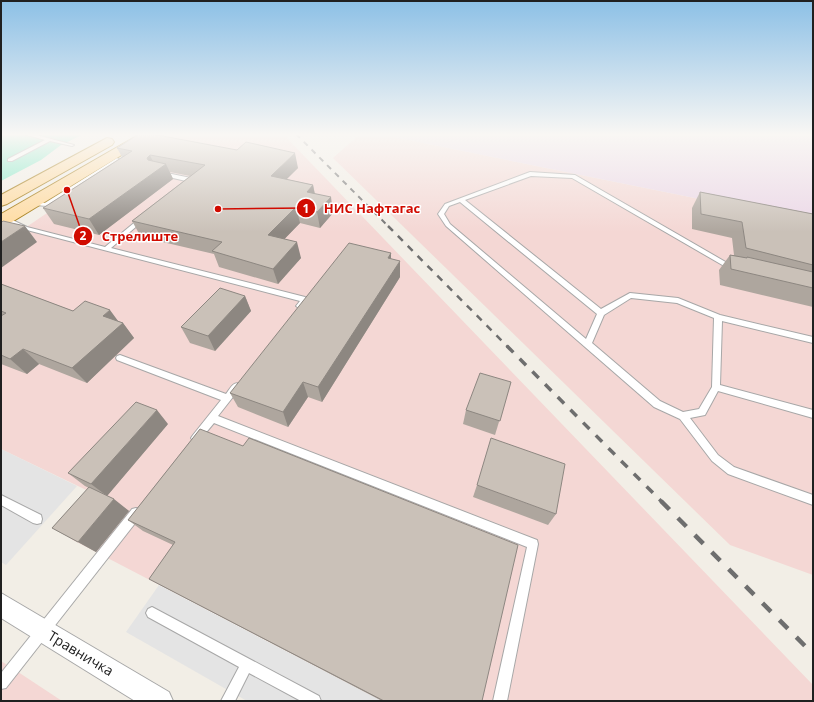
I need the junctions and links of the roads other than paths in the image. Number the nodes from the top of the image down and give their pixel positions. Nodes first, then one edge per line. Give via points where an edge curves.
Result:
1 (63, 167) edge
2 (94, 167) edge
3 (106, 167) edge
4 (158, 173) edge
5 (178, 189) edge
6 (461, 200) junction
7 (1, 201) edge
8 (33, 203) junction
9 (148, 214) edge
10 (7, 223) edge
11 (106, 249) junction
12 (737, 269) edge
13 (295, 312) edge
14 (601, 313) junction
15 (718, 317) junction
16 (813, 340) edge
17 (588, 345) junction
18 (120, 358) dead end
19 (242, 380) edge
20 (716, 387) junction
21 (227, 398) junction
22 (813, 414) edge
23 (683, 416) junction
24 (212, 418) junction
25 (192, 442) edge
26 (1, 500) edge
27 (813, 500) edge
28 (142, 505) edge
29 (37, 519) dead end
30 (1, 606) edge
31 (152, 613) dead end
32 (43, 631) junction
33 (247, 664) junction
34 (1, 683) edge
35 (160, 701) edge
36 (228, 701) edge
37 (314, 701) edge
38 (500, 701) edge

1 - 7 main road
2 - 8 main road
3 - 8 lane via 46,205
4 - 5 lane via 191,180
6 - 12 lane via 530,174 572,176 729,267
6 - 14 lane
6 - 17 lane via 447,205 441,214 448,225
8 - 10 main road
9 - 11 lane
10 - 11 lane
11 - 13 lane via 305,300
14 - 15 lane via 630,295 678,301
14 - 17 lane
15 - 16 lane
15 - 20 lane
17 - 23 lane via 656,404
18 - 21 lane
19 - 21 lane
20 - 22 lane
20 - 23 lane via 702,412
21 - 24 lane
23 - 27 lane via 715,458 731,471
24 - 25 lane
24 - 38 lane via 533,544
26 - 29 lane
28 - 32 lane
30 - 32 street, Травничка
31 - 33 lane
32 - 34 lane
32 - 35 street, Травничка
33 - 36 lane
33 - 37 lane

